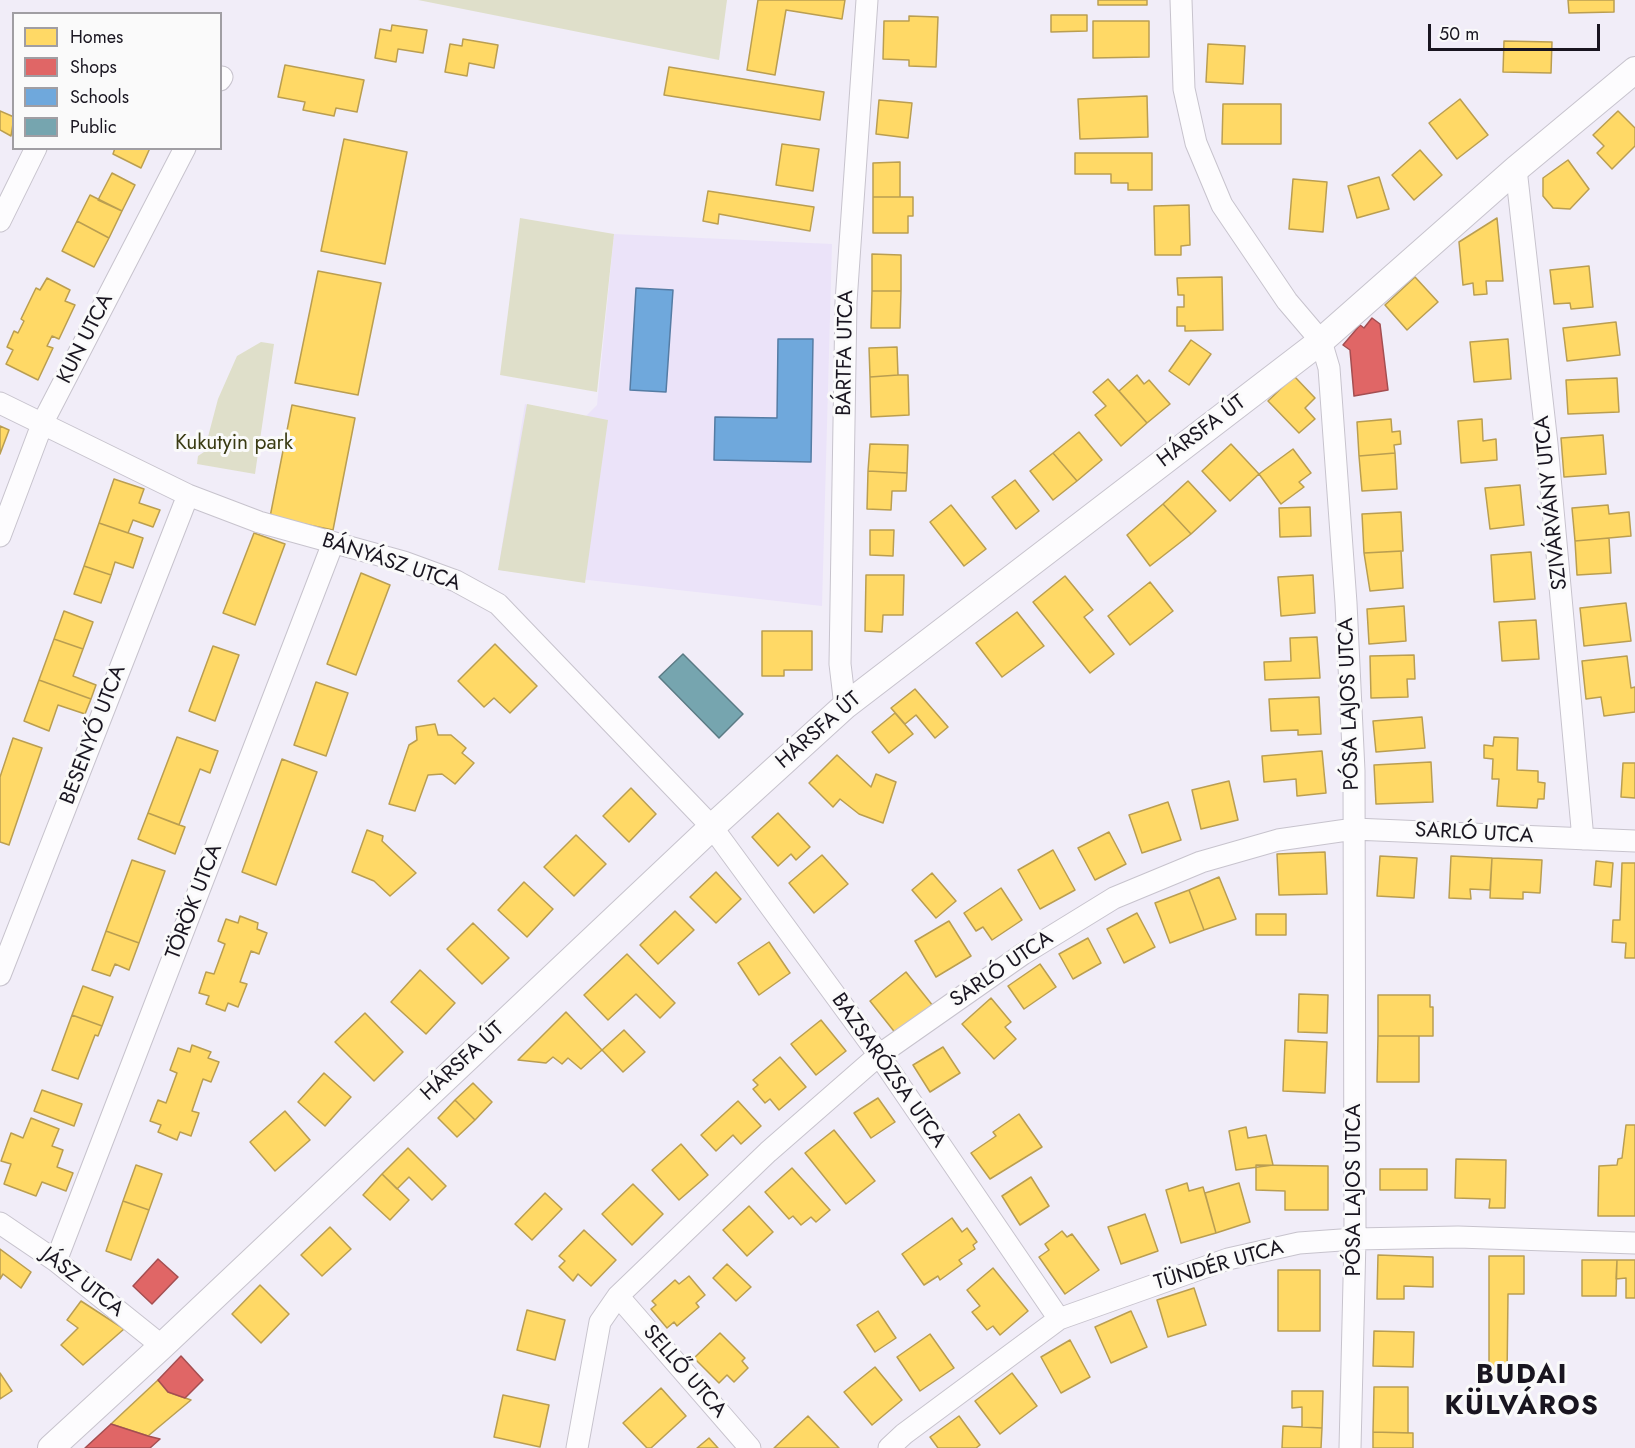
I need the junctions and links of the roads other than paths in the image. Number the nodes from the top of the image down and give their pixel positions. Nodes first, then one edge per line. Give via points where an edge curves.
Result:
1 (867, 0) edge
2 (1181, 0) edge
3 (1635, 70) edge
4 (35, 150) edge
5 (184, 150) edge
6 (1516, 169) junction
7 (0, 221) edge
8 (1321, 341) junction
9 (0, 403) edge
10 (44, 422) junction
11 (188, 495) junction
12 (0, 536) edge
13 (333, 543) junction
14 (845, 706) junction
15 (712, 827) junction
16 (1354, 829) junction
17 (1583, 839) junction
18 (1635, 841) edge
19 (0, 975) edge
20 (879, 1055) junction
21 (0, 1223) edge
22 (1355, 1239) junction
23 (1635, 1243) edge
24 (56, 1261) junction
25 (618, 1296) junction
26 (1059, 1319) junction
27 (162, 1346) junction
28 (51, 1448) edge
29 (577, 1448) edge
30 (750, 1448) edge
31 (889, 1448) edge
32 (1350, 1448) edge

1 - 14 street, BÁRTFA UTCA via 846,302 840,664
2 - 8 street, PÓSA LAJOS UTCA via 1184,89 1196,143 1222,205 1287,301
3 - 6 street, HÁRSFA ÚT
4 - 7 street
5 - 10 street, KUN UTCA
6 - 8 street, HÁRSFA ÚT
6 - 17 street, SZIVÁRVÁNY UTCA via 1547,444
8 - 14 street, HÁRSFA ÚT
8 - 16 street, PÓSA LAJOS UTCA via 1329,368 1346,603
9 - 10 street, BÁNYÁSZ UTCA
10 - 11 street, BÁNYÁSZ UTCA
10 - 12 street, KUN UTCA
11 - 13 street, BÁNYÁSZ UTCA via 259,522
11 - 19 street, BESENYŐ UTCA
13 - 15 street, BÁNYÁSZ UTCA via 456,580 498,604
13 - 24 street, TÖRÖK UTCA
14 - 15 street, HÁRSFA ÚT
15 - 20 street, BAZSARÓZSA UTCA
15 - 27 street, HÁRSFA ÚT
16 - 17 street, SARLÓ UTCA
16 - 20 street, SARLÓ UTCA via 1278,840 1212,859 1114,898 1023,954
16 - 22 street, PÓSA LAJOS UTCA
17 - 18 street, SARLÓ UTCA
20 - 25 street, SARLÓ UTCA via 768,1152
20 - 26 street, BAZSARÓZSA UTCA
21 - 24 street, JÁSZ UTCA
22 - 23 street, TÜNDÉR UTCA via 1458,1237
22 - 26 street, TÜNDÉR UTCA via 1299,1244 1228,1259
22 - 32 street, PÓSA LAJOS UTCA
24 - 27 street, JÁSZ UTCA
25 - 29 street, SARLÓ UTCA via 600,1322
25 - 30 street, SELLŐ UTCA
26 - 31 street, TÜNDÉR UTCA
27 - 28 street, HÁRSFA ÚT

